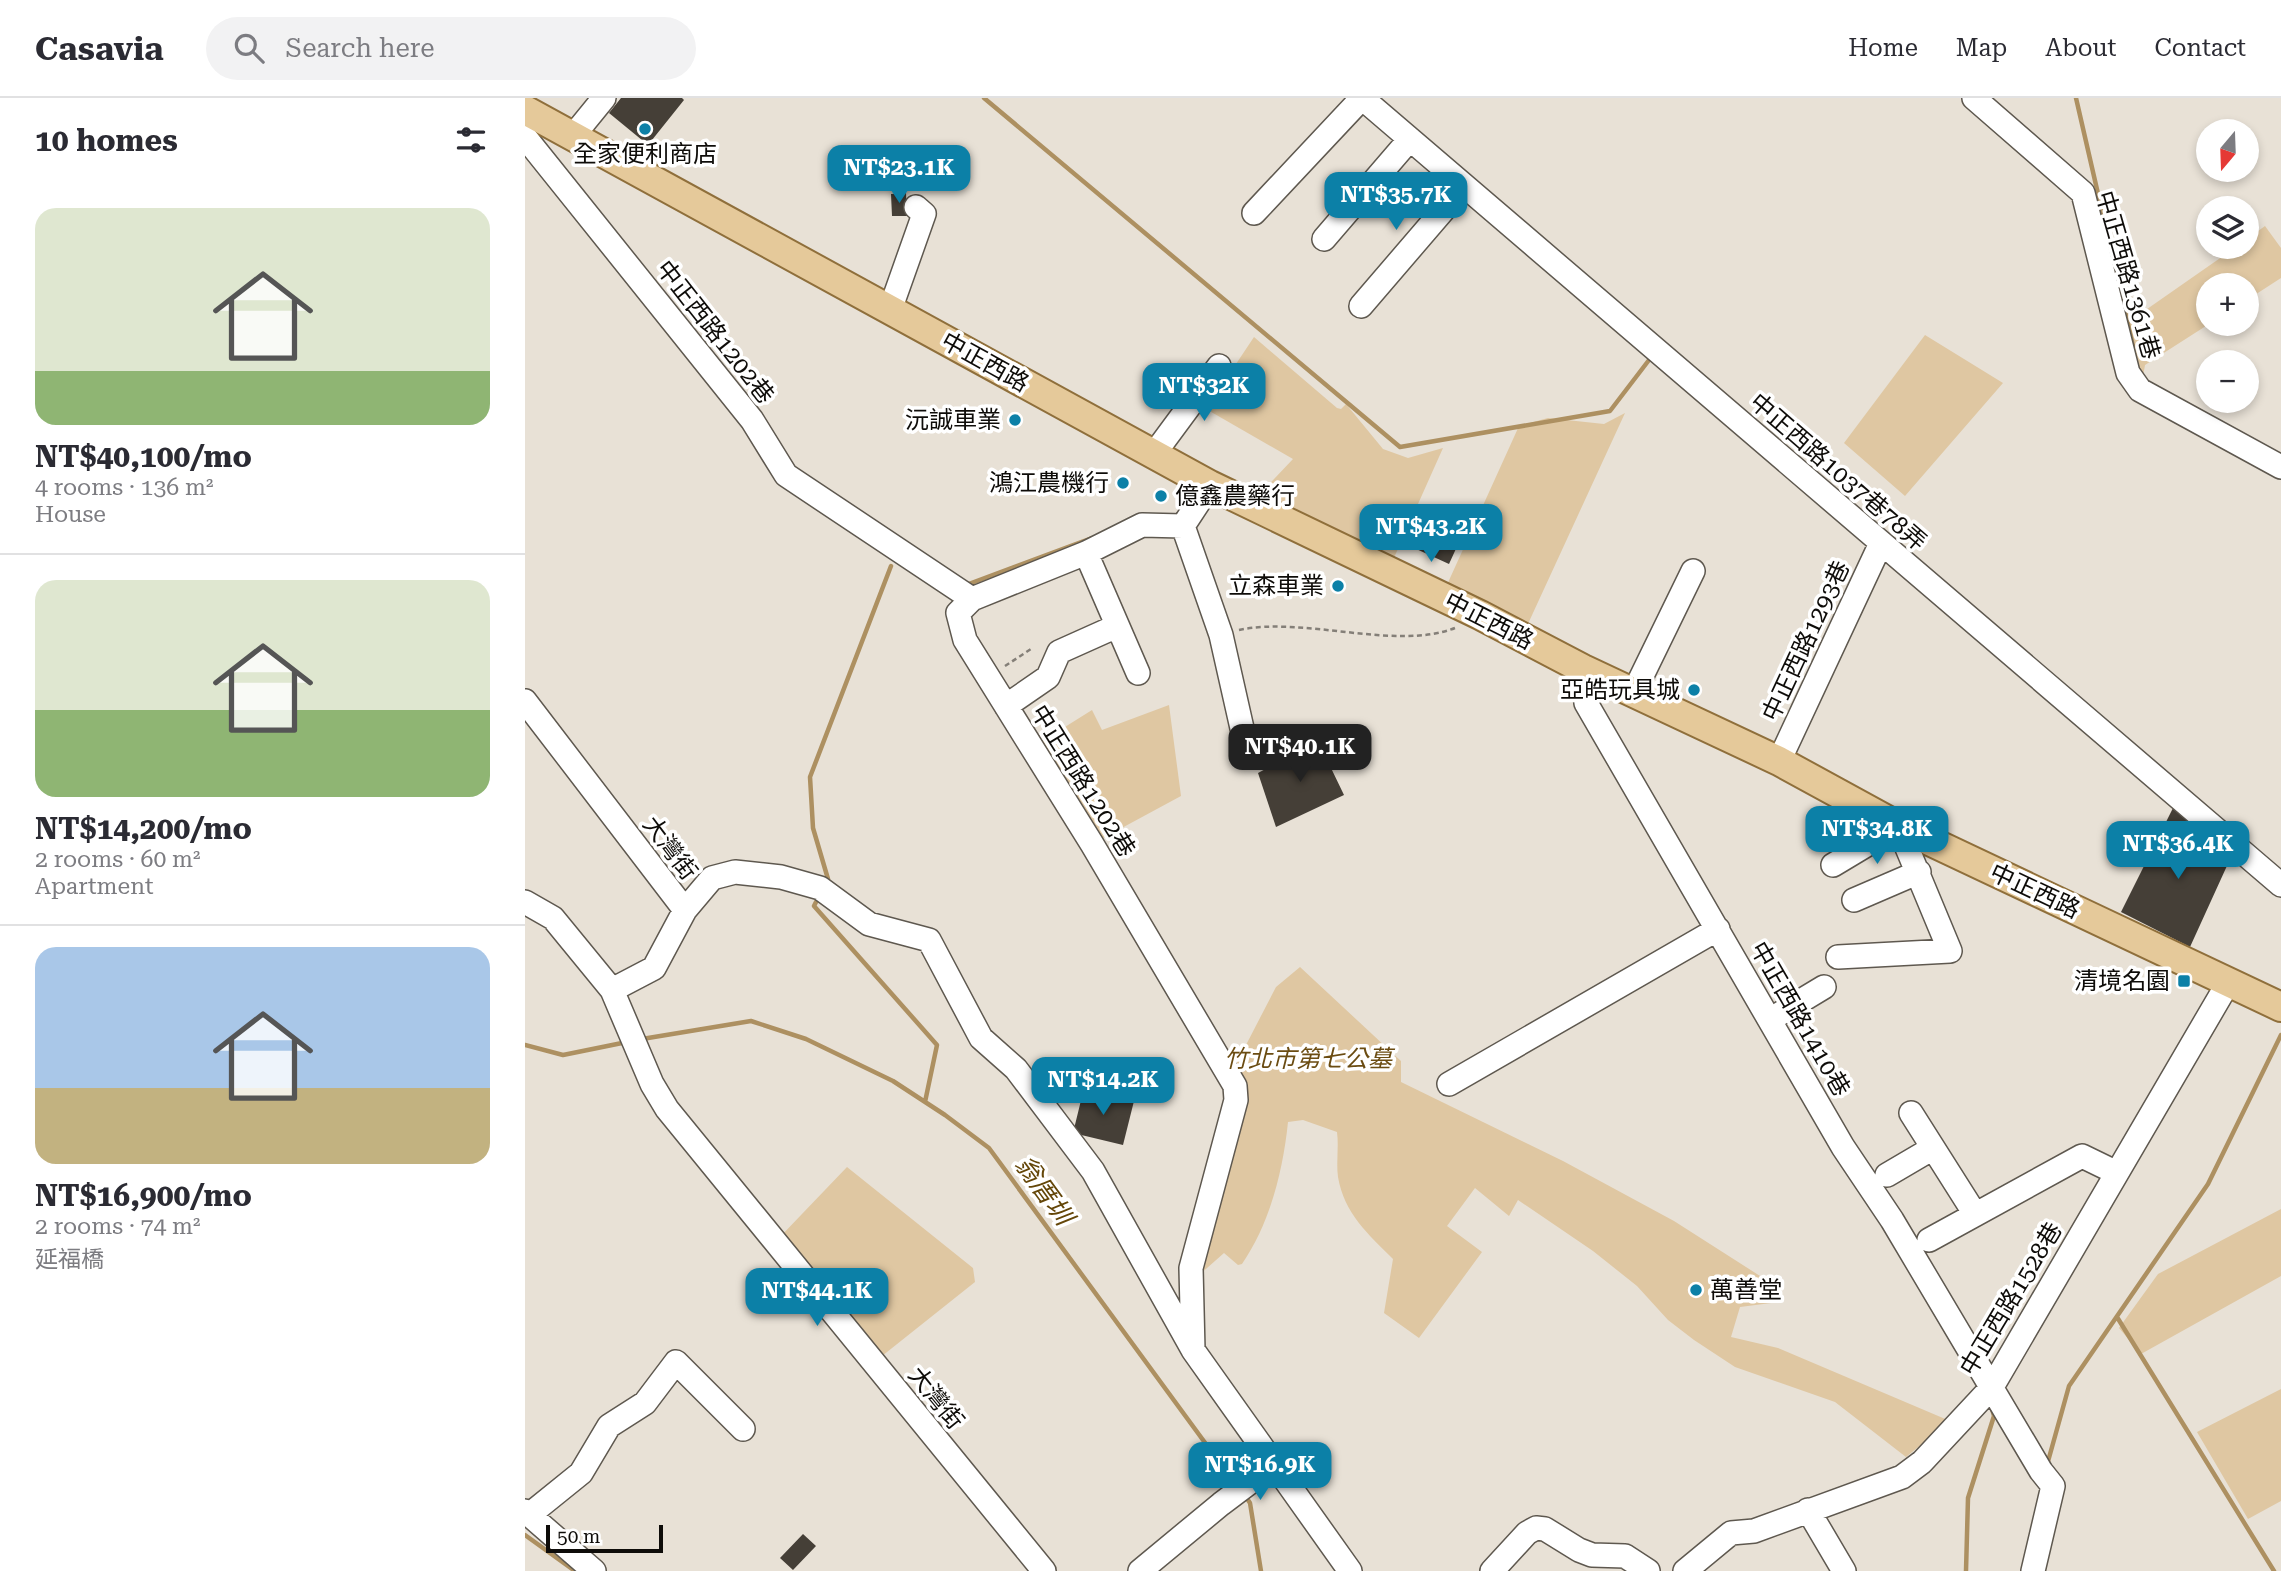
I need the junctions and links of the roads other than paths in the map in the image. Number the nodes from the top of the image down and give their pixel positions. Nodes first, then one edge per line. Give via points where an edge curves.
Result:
1 (604, 98) edge
2 (1362, 98) edge
3 (1974, 98) edge
4 (525, 110) edge
5 (573, 136) junction
6 (525, 137) edge
7 (1410, 139) junction
8 (1464, 186) junction
9 (916, 207) dead end
10 (1254, 213) dead end
11 (1324, 239) dead end
12 (1361, 306) dead end
13 (890, 310) junction
14 (1219, 366) dead end
15 (1154, 454) junction
16 (2281, 467) edge
17 (1210, 485) junction
18 (1183, 526) junction
19 (1881, 543) junction
20 (1086, 553) junction
21 (1693, 571) dead end
22 (972, 599) junction
23 (1117, 626) junction
24 (1583, 669) junction
25 (1138, 673) dead end
26 (1634, 692) junction
27 (525, 701) edge
28 (1006, 706) junction
29 (1246, 746) dead end
30 (1779, 761) junction
31 (1898, 826) junction
32 (1833, 865) dead end
33 (1919, 872) junction
34 (2281, 885) edge
35 (1854, 900) dead end
36 (525, 902) edge
37 (685, 910) junction
38 (1718, 929) junction
39 (1838, 957) dead end
40 (2228, 983) junction
41 (1824, 988) dead end
42 (612, 990) junction
43 (2281, 1007) edge
44 (1771, 1019) junction
45 (1449, 1084) dead end
46 (1911, 1112) dead end
47 (1933, 1148) junction
48 (2117, 1173) junction
49 (1887, 1175) dead end
50 (1975, 1214) junction
51 (1929, 1240) dead end
52 (1193, 1350) junction
53 (1992, 1387) junction
54 (743, 1429) dead end
55 (1273, 1465) junction
56 (1808, 1510) junction
57 (527, 1513) edge
58 (594, 1571) edge
59 (1044, 1571) edge
60 (1140, 1571) edge
61 (1350, 1571) edge
62 (1492, 1571) edge
63 (1648, 1571) edge
64 (1685, 1571) edge
65 (1845, 1571) edge
66 (2033, 1571) edge

1 - 5 street
2 - 7 street, 中正西路1037巷78弄
2 - 10 street
3 - 16 street, 中正西路1361巷 via 2083,193 2128,373 2140,390
4 - 5 main road, 中正西路
5 - 13 main road, 中正西路
6 - 22 street, 中正西路1202巷 via 752,420 786,475
7 - 8 street, 中正西路1037巷78弄
7 - 11 street
8 - 12 street
8 - 19 street, 中正西路1037巷78弄
9 - 13 street via 924,214
13 - 15 main road, 中正西路
14 - 15 street
15 - 17 main road, 中正西路
17 - 18 street
17 - 24 main road, 中正西路
18 - 20 street via 1142,525
18 - 29 street via 1220,635
19 - 30 street, 中正西路1293巷
19 - 34 street, 中正西路1037巷78弄
20 - 22 street
20 - 23 street
21 - 26 street
22 - 28 street, 中正西路1202巷 via 958,613 965,640
23 - 25 street
23 - 28 street via 1059,652 1048,677
24 - 26 main road, 中正西路
24 - 38 street, 中正西路1410巷 via 1586,703
26 - 30 main road, 中正西路
27 - 37 street, 大灣街
28 - 52 street, 中正西路1202巷 via 1235,1086 1236,1100 1191,1268
30 - 31 main road, 中正西路
31 - 32 street
31 - 33 street
31 - 40 main road, 中正西路
33 - 35 street
33 - 39 street via 1950,951
36 - 42 street via 553,918
37 - 42 street, 大灣街 via 654,968
37 - 52 street via 712,878 735,872 781,877 820,888 869,924 929,940 981,1038 1016,1069 1093,1171
38 - 44 street, 中正西路1410巷
38 - 45 street
40 - 43 main road, 中正西路
40 - 48 street, 中正西路1528巷
41 - 44 street
42 - 59 street, 大灣街 via 667,1110
44 - 53 street, 中正西路1410巷 via 1843,1147
46 - 47 street
47 - 49 street
47 - 50 street
48 - 50 street via 2083,1156
48 - 53 street, 中正西路1528巷
50 - 51 street
52 - 55 street
53 - 56 street, 中正西路1528巷 via 1922,1462 1902,1476
53 - 66 street, 中正西路1410巷 via 2047,1478
54 - 57 street via 676,1362 645,1403 609,1426 581,1473
55 - 60 street
55 - 61 street
56 - 64 street, 中正西路1528巷 via 1754,1531 1731,1533
56 - 65 street
57 - 58 street
62 - 63 street via 1536,1528 1592,1556 1625,1556

